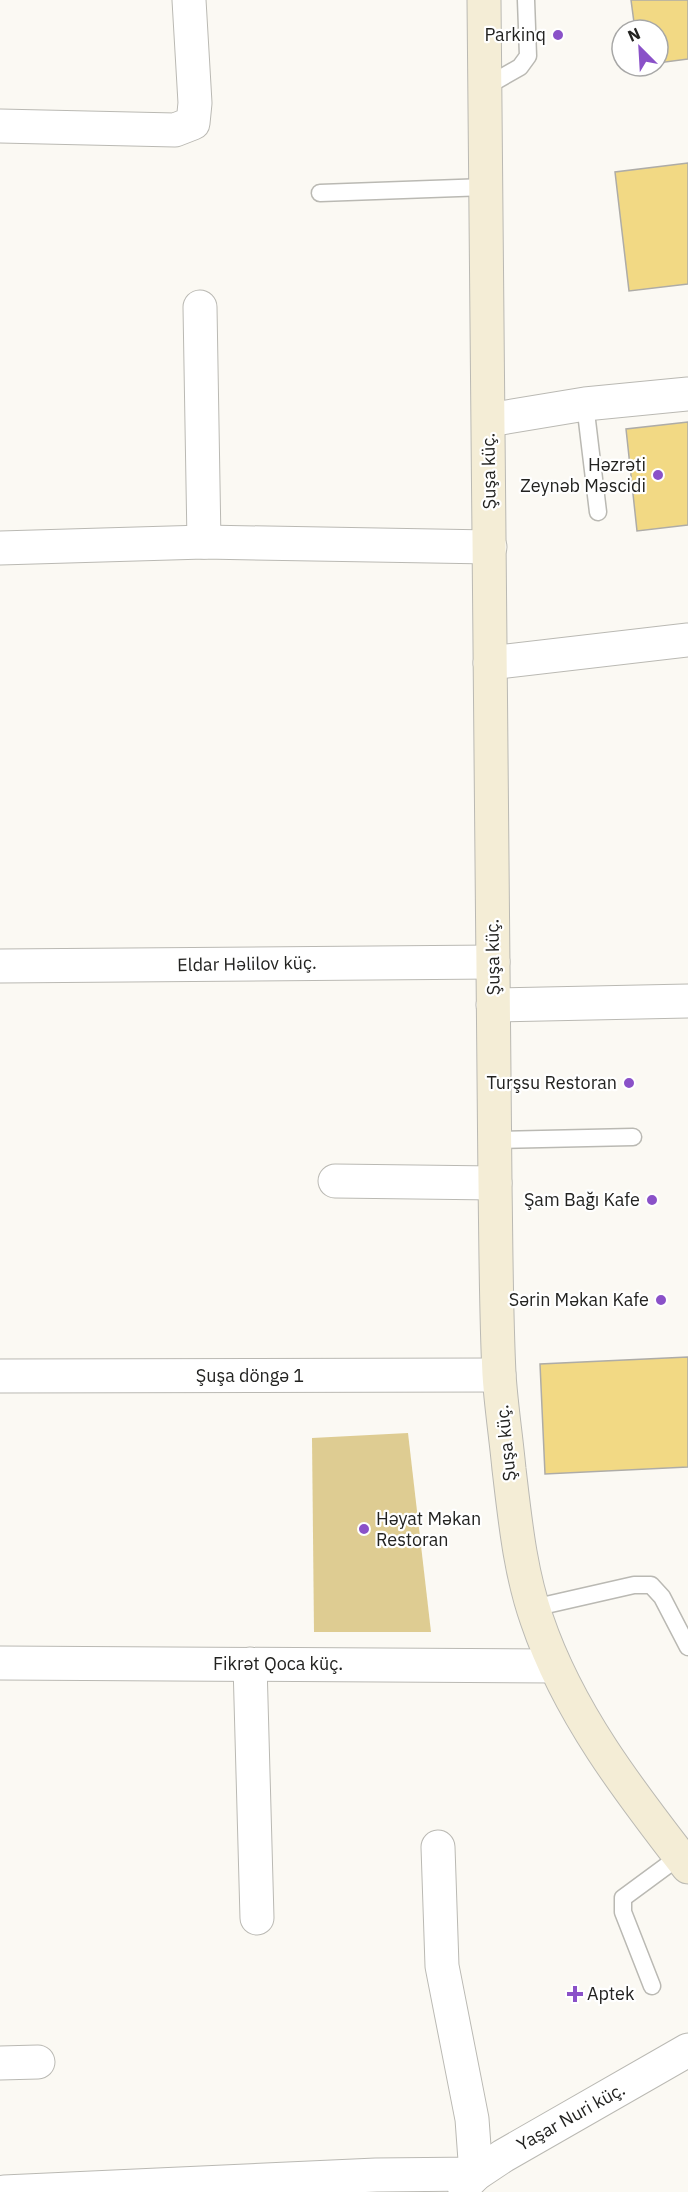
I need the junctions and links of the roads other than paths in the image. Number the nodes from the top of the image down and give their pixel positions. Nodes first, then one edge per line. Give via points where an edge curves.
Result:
1 (189, 0) edge
2 (484, 0) edge
3 (526, 0) edge
4 (485, 87) junction
5 (0, 126) edge
6 (486, 187) junction
7 (320, 193) dead end
8 (200, 307) dead end
9 (688, 394) edge
10 (585, 404) junction
11 (489, 420) junction
12 (598, 512) dead end
13 (204, 542) junction
14 (0, 548) edge
15 (490, 548) junction
16 (688, 640) edge
17 (490, 663) junction
18 (493, 962) junction
19 (0, 966) edge
20 (688, 1000) edge
21 (493, 1005) junction
22 (633, 1137) dead end
23 (495, 1140) junction
24 (335, 1180) dead end
25 (495, 1183) junction
26 (0, 1376) edge
27 (499, 1376) junction
28 (533, 1608) junction
29 (688, 1647) edge
30 (0, 1663) edge
31 (250, 1664) junction
32 (555, 1666) junction
33 (438, 1847) dead end
34 (684, 1861) edge
35 (257, 1918) dead end
36 (652, 1986) dead end
37 (688, 2050) edge
38 (38, 2062) dead end
39 (0, 2063) edge
40 (468, 2183) edge
41 (4, 2192) edge

1 - 5 street via 193,123 175,130
2 - 4 street, Şuşa küç.
3 - 4 lane via 528,56 520,67
4 - 6 street, Şuşa küç.
6 - 7 lane
6 - 11 street, Şuşa küç.
8 - 13 street
9 - 10 street
10 - 11 street
10 - 12 lane
11 - 15 street, Şuşa küç.
13 - 14 street
13 - 15 street
15 - 17 street, Şuşa küç.
16 - 17 street
17 - 18 street, Şuşa küç.
18 - 19 street, Eldar Həlilov küç.
18 - 21 street, Şuşa küç.
20 - 21 street
21 - 23 street, Şuşa küç.
22 - 23 lane
23 - 25 street, Şuşa küç.
24 - 25 street
25 - 27 street, Şuşa küç.
26 - 27 street, Şuşa döngə 1
27 - 28 street, Şuşa küç. via 512,1494
28 - 29 lane via 634,1585 651,1585 662,1597
28 - 32 street, Şuşa küç.
30 - 31 street, Fikrət Qoca küç.
31 - 32 street, Fikrət Qoca küç.
31 - 35 street
32 - 34 street, Şuşa küç. via 590,1731 639,1804
33 - 40 street via 442,1966 472,2119
34 - 36 lane via 623,1898 623,1912
37 - 40 street, Yaşar Nuri küç. via 503,2156
38 - 39 street
40 - 41 street via 376,2175

